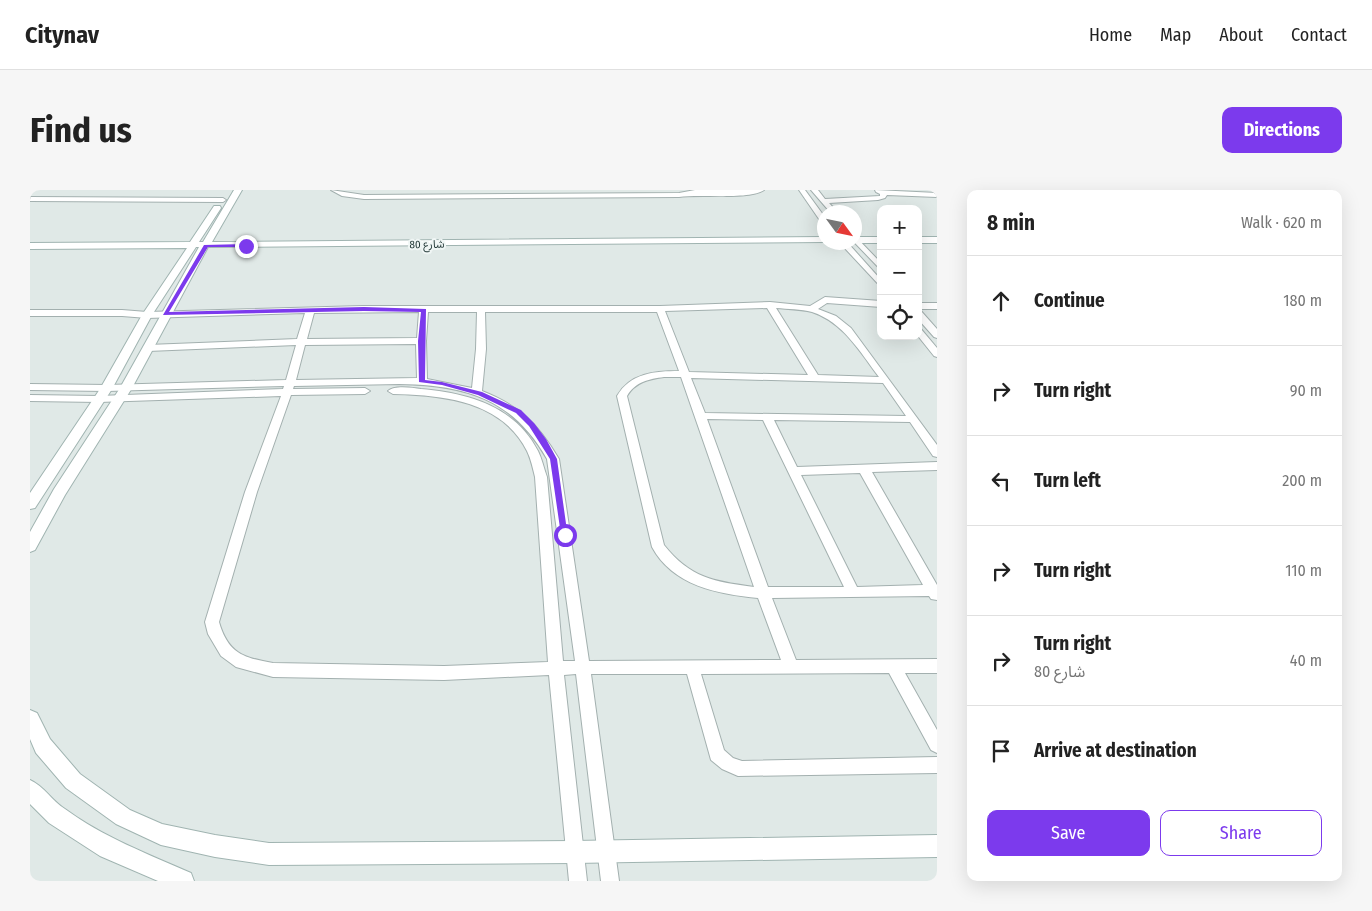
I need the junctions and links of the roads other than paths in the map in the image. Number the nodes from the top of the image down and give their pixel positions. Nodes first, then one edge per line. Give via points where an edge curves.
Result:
1 (65, 190) edge
2 (174, 190) edge
3 (238, 190) edge
4 (334, 190) edge
5 (760, 190) edge
6 (802, 190) edge
7 (814, 190) edge
8 (874, 190) edge
9 (697, 192) edge
10 (385, 193) edge
11 (438, 193) edge
12 (491, 193) edge
13 (546, 193) edge
14 (653, 193) edge
15 (884, 193) junction
16 (225, 195) edge
17 (937, 195) edge
18 (168, 198) junction
19 (30, 199) edge
20 (56, 199) junction
21 (823, 200) junction
22 (827, 205) edge
23 (817, 210) edge
24 (922, 231) edge
25 (937, 231) edge
26 (817, 232) edge
27 (877, 232) edge
28 (862, 235) edge
29 (30, 237) edge
30 (862, 238) edge
31 (817, 240) edge
32 (877, 240) edge
33 (922, 240) edge
34 (937, 240) edge
35 (195, 242) junction
36 (208, 242) junction
37 (862, 245) edge
38 (30, 246) edge
39 (849, 250) edge
40 (877, 263) edge
41 (877, 281) edge
42 (877, 304) edge
43 (770, 305) junction
44 (922, 306) edge
45 (937, 306) edge
46 (660, 309) junction
47 (812, 309) junction
48 (310, 310) junction
49 (424, 310) junction
50 (481, 310) junction
51 (165, 314) junction
52 (31, 315) edge
53 (147, 315) junction
54 (922, 318) edge
55 (937, 335) edge
56 (922, 336) edge
57 (421, 341) junction
58 (300, 342) junction
59 (148, 348) junction
60 (937, 354) edge
61 (684, 374) junction
62 (815, 378) junction
63 (886, 380) junction
64 (422, 382) junction
65 (30, 387) edge
66 (288, 388) junction
67 (106, 389) junction
68 (122, 393) junction
69 (477, 393) junction
70 (30, 398) edge
71 (99, 399) junction
72 (701, 416) junction
73 (768, 417) junction
74 (913, 419) junction
75 (937, 453) edge
76 (937, 466) edge
77 (864, 469) junction
78 (794, 471) junction
79 (30, 504) edge
80 (30, 546) edge
81 (853, 592) junction
82 (763, 594) junction
83 (935, 594) edge
84 (893, 666) junction
85 (937, 666) edge
86 (692, 667) junction
87 (791, 667) junction
88 (556, 668) junction
89 (583, 668) junction
90 (30, 719) edge
91 (937, 745) edge
92 (937, 765) edge
93 (30, 790) edge
94 (937, 846) edge
95 (574, 852) junction
96 (607, 852) junction
97 (183, 881) edge
98 (578, 881) edge
99 (610, 881) edge

1 - 20 street
2 - 18 street
3 - 36 street
4 - 10 street via 354,196
5 - 9 street via 753,193
6 - 23 street
7 - 21 street
8 - 15 street
9 - 14 street
10 - 11 street
11 - 12 street
12 - 13 street
13 - 14 street
15 - 17 street
15 - 21 street via 878,198
16 - 18 street
16 - 35 street
18 - 20 street
19 - 20 street
21 - 22 street
24 - 25 street
26 - 36 street, شارع 80
27 - 28 street
29 - 35 street, شارع 80
30 - 32 street
31 - 36 street, شارع 80
33 - 34 street
35 - 36 street, شارع 80
35 - 38 street, شارع 80
35 - 53 street
36 - 51 street
37 - 40 street
39 - 41 street
42 - 47 street via 825,300
43 - 46 street
43 - 47 street
43 - 62 street
44 - 45 street
46 - 50 street
46 - 61 street
47 - 63 street via 833,318 848,330
48 - 49 street
48 - 51 street
48 - 58 street
49 - 50 street
49 - 57 street
50 - 69 street
51 - 53 street
51 - 59 street
52 - 53 street via 122,312
53 - 67 street
54 - 55 street
56 - 60 street
57 - 58 street
57 - 64 street
58 - 59 street
58 - 66 street
59 - 68 street
61 - 62 street
61 - 72 street
61 - 82 street via 638,379 625,389 622,396 658,547 667,560 687,575 721,587
62 - 63 street
63 - 74 street
64 - 66 street
64 - 69 street
65 - 67 street
66 - 68 street
66 - 88 street via 430,392 455,396 490,408 510,421 527,440 537,459 541,477
66 - 88 street via 251,492 212,622 216,640 227,654 239,662 273,670 444,673
67 - 68 street
67 - 71 street
68 - 71 street
68 - 80 street
69 - 89 street via 518,412 543,441 553,459
70 - 71 street
71 - 79 street
72 - 73 street
72 - 82 street
73 - 74 street
73 - 78 street
74 - 75 street
76 - 77 street
77 - 78 street
77 - 83 street
78 - 81 street
81 - 82 street
81 - 83 street
82 - 87 street
84 - 85 street
84 - 87 street
84 - 91 street
86 - 87 street
86 - 89 street
86 - 92 street via 717,754 733,767
88 - 89 street
88 - 95 street
89 - 96 street
90 - 95 street via 43,746 73,781 124,817 161,834 269,854
93 - 97 street via 56,816 108,848
94 - 96 street
95 - 96 street
95 - 98 street
96 - 99 street

